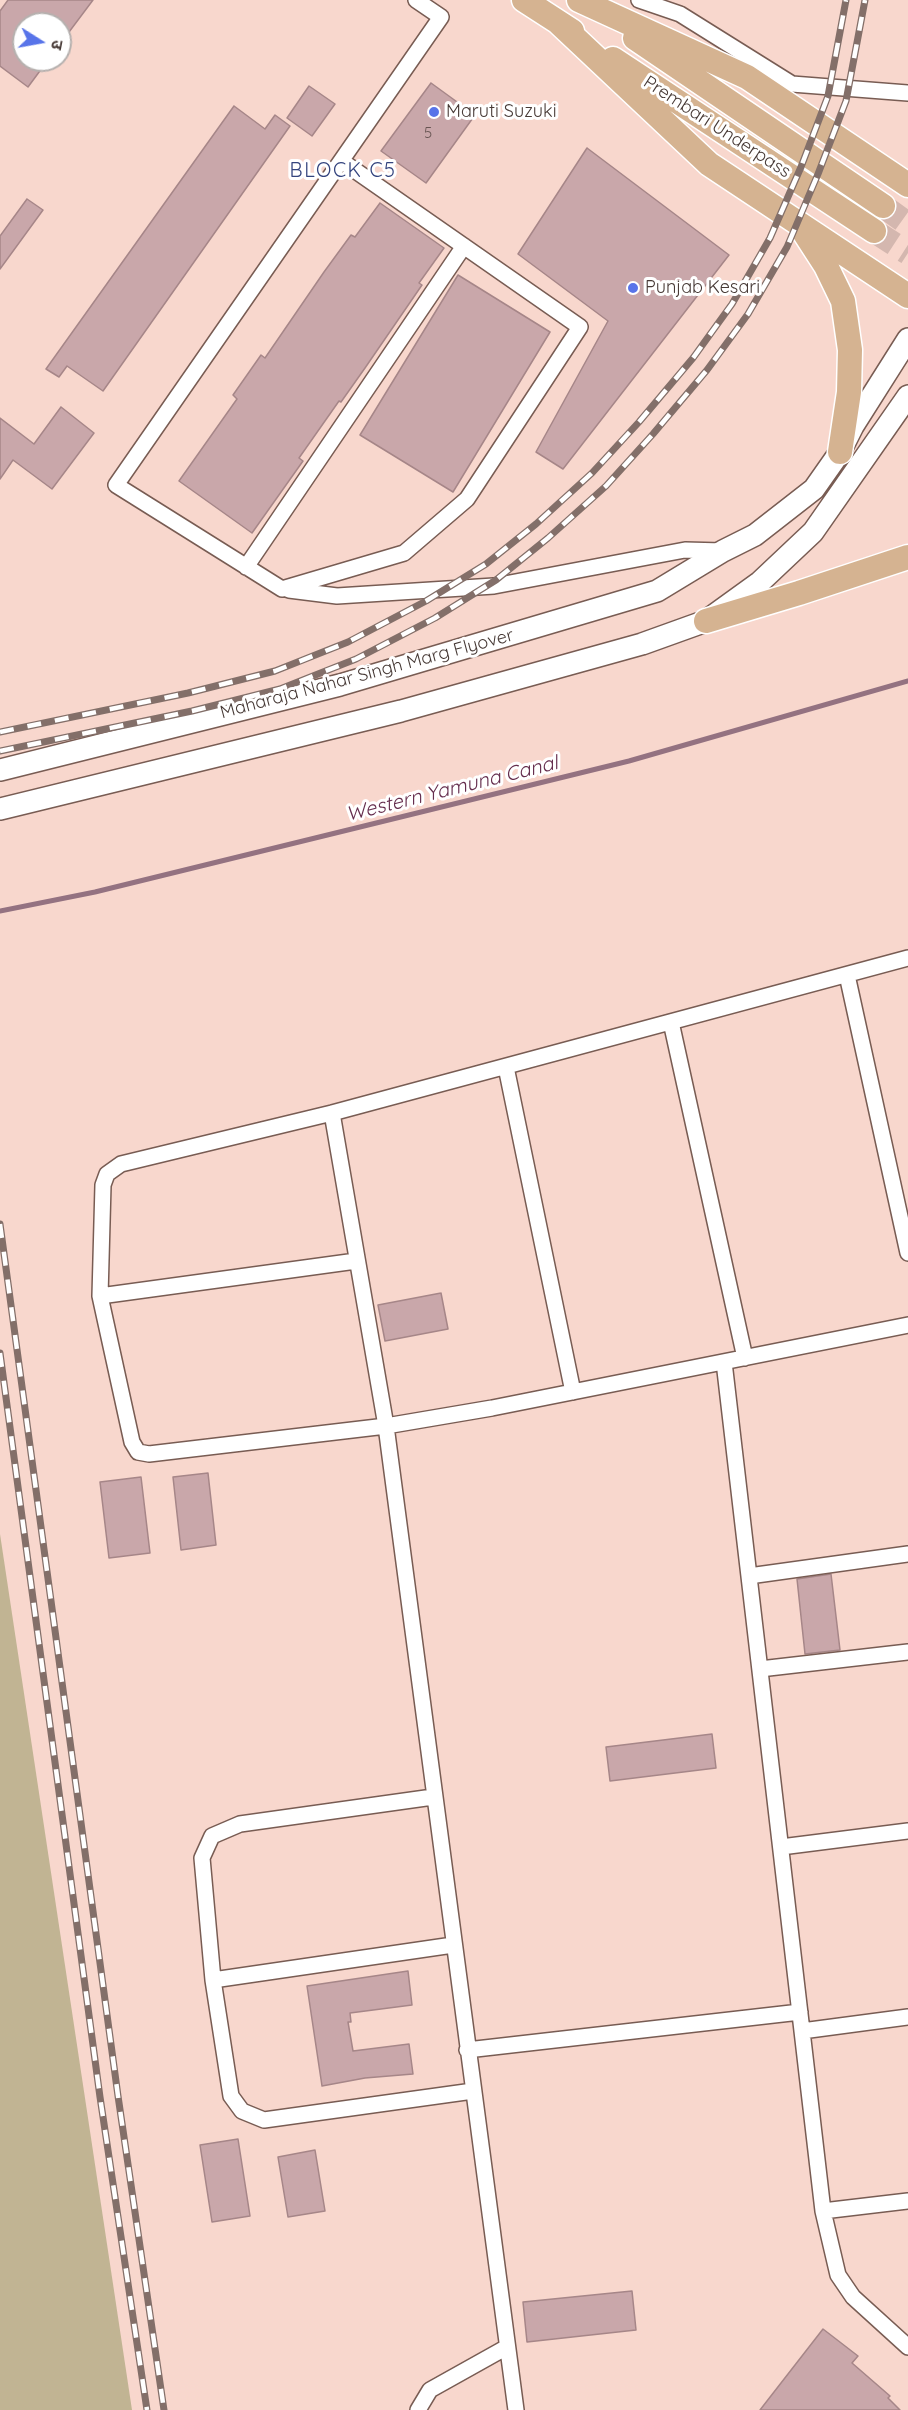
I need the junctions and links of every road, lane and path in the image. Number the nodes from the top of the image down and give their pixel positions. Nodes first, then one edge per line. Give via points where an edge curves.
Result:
1 (416, 0) edge
2 (524, 0) edge
3 (578, 0) edge
4 (639, 0) edge
5 (559, 23) junction
6 (908, 93) edge
7 (343, 162) junction
8 (908, 185) edge
9 (883, 206) tunnel mouth
10 (798, 224) junction
11 (874, 231) tunnel mouth
12 (464, 246) junction
13 (908, 296) edge
14 (908, 339) edge
15 (908, 396) edge
16 (840, 452) junction
17 (723, 551) junction
18 (908, 556) edge
19 (246, 567) junction
20 (282, 590) junction
21 (706, 621) junction
22 (0, 770) edge
23 (0, 809) edge
24 (908, 958) edge
25 (847, 975) junction
26 (671, 1022) junction
27 (506, 1067) junction
28 (332, 1113) junction
29 (908, 1253) edge
30 (356, 1261) junction
31 (100, 1296) junction
32 (908, 1325) edge
33 (745, 1358) junction
34 (724, 1362) junction
35 (573, 1392) junction
36 (386, 1426) junction
37 (908, 1554) edge
38 (749, 1576) junction
39 (908, 1652) edge
40 (760, 1669) junction
41 (433, 1797) junction
42 (908, 1831) edge
43 (781, 1847) junction
44 (453, 1945) junction
45 (213, 1980) junction
46 (800, 2012) junction
47 (908, 2017) edge
48 (802, 2031) junction
49 (467, 2050) junction
50 (472, 2091) junction
51 (908, 2201) edge
52 (823, 2211) junction
53 (507, 2347) junction
54 (908, 2347) edge
55 (418, 2410) edge
56 (516, 2410) edge

1 - 7 street via 441,17
2 - 5 main road
3 - 8 main road via 747,77
3 - 9 main road, Prembari Underpass
4 - 6 street via 680,14 792,84
5 - 10 main road via 709,164
5 - 11 main road, Prembari Underpass
7 - 12 street
7 - 19 street via 116,485
10 - 13 main road
10 - 16 main road via 843,301 850,350 849,392
12 - 19 street
12 - 20 street via 580,327 467,499 404,554
14 - 16 main road, Maharaja Nahar Singh Marg Flyover
15 - 21 main road via 813,531 760,582
16 - 17 main road, Maharaja Nahar Singh Marg Flyover via 814,489 755,535
17 - 20 street via 685,550 494,586 337,596
17 - 22 main road, Maharaja Nahar Singh Marg Flyover via 657,591 340,685
18 - 21 main road
19 - 20 street
21 - 23 main road via 642,644 401,711
24 - 25 street
25 - 26 street
25 - 29 street
26 - 27 street
26 - 33 street
27 - 28 street
27 - 35 street
28 - 30 street
28 - 31 street via 121,1164 107,1174 103,1185
30 - 31 street
30 - 36 street
31 - 36 street via 132,1442 138,1452 159,1454
32 - 33 street
33 - 34 street
34 - 35 street
34 - 38 street
35 - 36 street
36 - 41 street
37 - 38 street
38 - 40 street
39 - 40 street
40 - 43 street
41 - 44 street
41 - 45 street via 240,1824 212,1836 202,1858
42 - 43 street
43 - 46 street
44 - 45 street
44 - 49 street
45 - 50 street via 231,2096 242,2111 264,2120
46 - 48 street
46 - 49 street
47 - 48 street
48 - 52 street
49 - 50 street
50 - 53 street
51 - 52 street
52 - 54 street via 838,2275 853,2297
53 - 55 street via 430,2390
53 - 56 street

